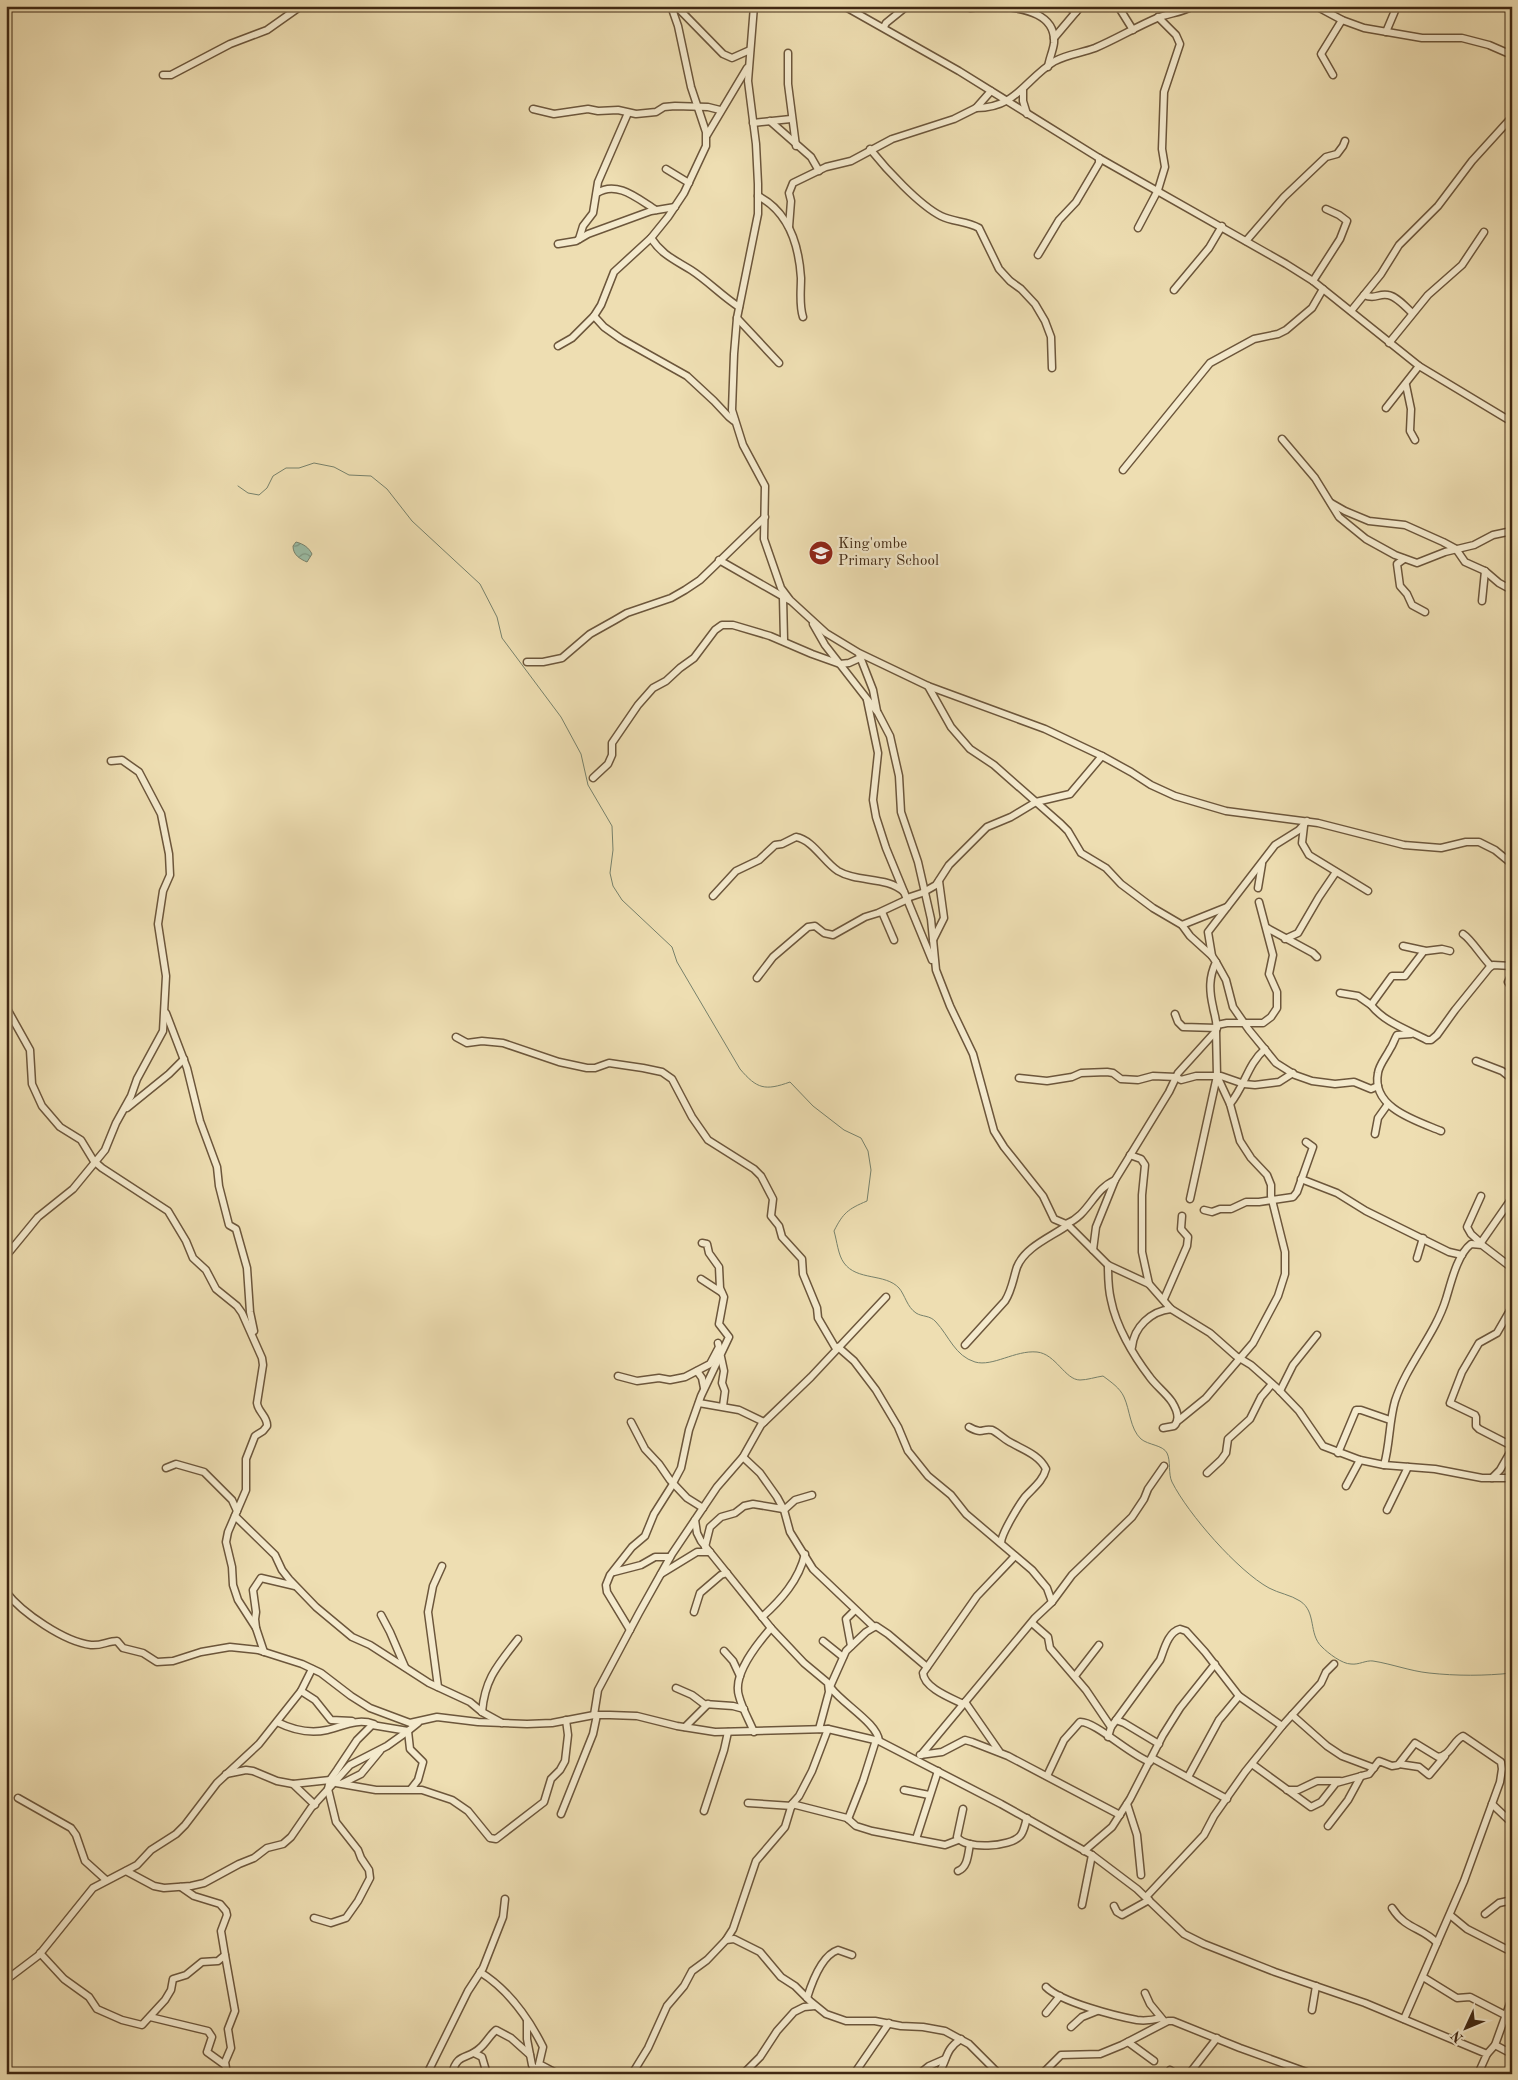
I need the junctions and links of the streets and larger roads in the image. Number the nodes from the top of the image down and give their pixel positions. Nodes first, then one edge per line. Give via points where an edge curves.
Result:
1 (301, 6) edge
2 (670, 6) edge
3 (676, 6) edge
4 (754, 6) edge
5 (844, 6) edge
6 (907, 6) edge
7 (962, 6) edge
8 (991, 6) edge
9 (1002, 6) edge
10 (1067, 6) edge
11 (1081, 6) edge
12 (1118, 6) edge
13 (1192, 6) edge
14 (1316, 6) edge
15 (1397, 6) edge
16 (1020, 7) edge
17 (1076, 12) junction
18 (1158, 17) junction
19 (1342, 20) junction
20 (884, 27) junction
21 (1133, 30) junction
22 (1386, 32) junction
23 (1054, 38) junction
24 (750, 50) junction
25 (788, 53) dead end
26 (1512, 55) edge
27 (747, 66) junction
28 (1048, 67) junction
29 (1333, 75) dead end
30 (164, 76) dead end
31 (1023, 90) junction
32 (991, 91) junction
33 (1007, 101) junction
34 (698, 107) junction
35 (976, 108) junction
36 (533, 109) dead end
37 (720, 110) junction
38 (628, 113) junction
39 (1028, 115) junction
40 (1512, 117) edge
41 (792, 119) junction
42 (770, 121) junction
43 (753, 123) junction
44 (706, 135) junction
45 (1345, 141) dead end
46 (796, 146) junction
47 (870, 149) junction
48 (1099, 158) junction
49 (666, 169) dead end
50 (819, 170) junction
51 (689, 184) junction
52 (1158, 190) junction
53 (596, 193) junction
54 (758, 196) junction
55 (675, 207) junction
56 (1326, 209) dead end
57 (656, 210) junction
58 (1222, 226) junction
59 (789, 227) junction
60 (1138, 228) dead end
61 (1484, 232) dead end
62 (651, 238) junction
63 (580, 239) junction
64 (1246, 241) junction
65 (558, 244) dead end
66 (1038, 254) dead end
67 (1313, 281) junction
68 (1324, 289) junction
69 (1174, 290) dead end
70 (1364, 295) junction
71 (739, 307) junction
72 (1351, 312) junction
73 (1412, 313) junction
74 (594, 316) junction
75 (803, 317) dead end
76 (737, 318) junction
77 (1389, 343) junction
78 (558, 346) dead end
79 (779, 363) dead end
80 (1419, 366) junction
81 (1052, 368) dead end
82 (1406, 385) junction
83 (1386, 408) dead end
84 (734, 421) junction
85 (1512, 422) edge
86 (1282, 439) dead end
87 (1414, 440) dead end
88 (1123, 470) dead end
89 (1330, 502) junction
90 (764, 517) junction
91 (1512, 531) edge
92 (1456, 549) junction
93 (1404, 559) junction
94 (719, 560) junction
95 (1485, 571) junction
96 (1512, 590) edge
97 (783, 597) junction
98 (790, 600) junction
99 (1482, 602) dead end
100 (1424, 612) dead end
101 (813, 623) junction
102 (784, 640) junction
103 (860, 656) junction
104 (527, 662) dead end
105 (840, 664) junction
106 (928, 686) junction
107 (867, 698) junction
108 (878, 712) junction
109 (1102, 756) junction
110 (111, 761) dead end
111 (593, 778) dead end
112 (1036, 802) junction
113 (1305, 824) junction
114 (1262, 863) junction
115 (1512, 864) edge
116 (1336, 872) junction
117 (939, 881) junction
118 (1258, 888) dead end
119 (925, 891) junction
120 (1368, 891) dead end
121 (713, 896) dead end
122 (907, 897) junction
123 (1259, 902) dead end
124 (1228, 906) junction
125 (882, 912) junction
126 (1182, 924) junction
127 (1267, 928) junction
128 (1208, 932) junction
129 (1462, 934) dead end
130 (1285, 939) junction
131 (894, 940) dead end
132 (932, 941) junction
133 (1198, 942) junction
134 (1403, 946) dead end
135 (1424, 951) junction
136 (1450, 951) dead end
137 (1317, 957) dead end
138 (1214, 959) junction
139 (1491, 966) junction
140 (1512, 966) edge
141 (936, 970) junction
142 (1512, 974) edge
143 (757, 978) dead end
144 (1512, 988) edge
145 (1340, 993) dead end
146 (1372, 1005) junction
147 (6, 1007) edge
148 (164, 1010) junction
149 (1175, 1014) dead end
150 (1245, 1024) junction
151 (1216, 1028) junction
152 (1414, 1034) junction
153 (456, 1038) dead end
154 (1265, 1049) junction
155 (184, 1059) junction
156 (1476, 1061) dead end
157 (1293, 1073) junction
158 (1218, 1076) junction
159 (1019, 1078) dead end
160 (1176, 1078) junction
161 (1512, 1079) edge
162 (1244, 1084) junction
163 (1378, 1086) junction
164 (1230, 1104) junction
165 (1388, 1104) junction
166 (124, 1110) junction
167 (1441, 1131) dead end
168 (1374, 1134) dead end
169 (1306, 1142) dead end
170 (1130, 1155) junction
171 (95, 1162) junction
172 (1301, 1179) junction
173 (1114, 1180) junction
174 (1481, 1196) dead end
175 (1512, 1198) edge
176 (1190, 1200) dead end
177 (1272, 1200) junction
178 (1204, 1210) dead end
179 (1182, 1216) dead end
180 (1067, 1224) junction
181 (1423, 1238) junction
182 (1481, 1243) junction
183 (702, 1244) dead end
184 (1093, 1250) junction
185 (1462, 1255) junction
186 (6, 1256) edge
187 (1417, 1258) dead end
188 (1108, 1265) junction
189 (1512, 1268) edge
190 (701, 1279) dead end
191 (1149, 1284) junction
192 (721, 1292) junction
193 (886, 1298) dead end
194 (1164, 1299) junction
195 (1512, 1307) edge
196 (1171, 1309) junction
197 (1317, 1335) dead end
198 (256, 1342) junction
199 (718, 1343) dead end
200 (965, 1346) dead end
201 (836, 1347) junction
202 (1132, 1348) junction
203 (721, 1356) junction
204 (1239, 1358) junction
205 (697, 1371) junction
206 (618, 1376) dead end
207 (1272, 1384) junction
208 (704, 1388) junction
209 (1280, 1391) junction
210 (699, 1403) junction
211 (723, 1406) junction
212 (1179, 1420) junction
213 (1390, 1420) junction
214 (631, 1422) dead end
215 (764, 1422) junction
216 (970, 1427) dead end
217 (1163, 1428) dead end
218 (1512, 1448) edge
219 (1338, 1453) junction
220 (743, 1457) junction
221 (1360, 1460) junction
222 (1384, 1465) junction
223 (1164, 1466) dead end
224 (166, 1468) dead end
225 (1408, 1468) junction
226 (1207, 1473) dead end
227 (1492, 1478) junction
228 (1512, 1478) edge
229 (673, 1484) junction
230 (1346, 1486) dead end
231 (812, 1495) dead end
232 (703, 1508) junction
233 (784, 1509) junction
234 (1387, 1510) dead end
235 (236, 1513) junction
236 (695, 1520) junction
237 (1002, 1542) junction
238 (708, 1549) junction
239 (805, 1554) junction
240 (1015, 1556) junction
241 (670, 1557) junction
242 (442, 1566) dead end
243 (613, 1572) junction
244 (727, 1574) junction
245 (660, 1575) junction
246 (296, 1587) junction
247 (6, 1592) edge
248 (1052, 1602) junction
249 (855, 1610) junction
250 (694, 1612) dead end
251 (381, 1615) dead end
252 (762, 1617) junction
253 (1032, 1623) junction
254 (874, 1627) junction
255 (256, 1628) junction
256 (771, 1628) junction
257 (630, 1630) junction
258 (518, 1639) dead end
259 (824, 1641) dead end
260 (1099, 1645) dead end
261 (851, 1646) junction
262 (724, 1651) dead end
263 (264, 1652) junction
264 (843, 1657) junction
265 (1215, 1664) junction
266 (1334, 1664) dead end
267 (927, 1667) junction
268 (405, 1668) junction
269 (312, 1669) junction
270 (740, 1676) junction
271 (1075, 1676) junction
272 (438, 1687) junction
273 (676, 1688) dead end
274 (830, 1689) junction
275 (301, 1691) junction
276 (1239, 1696) junction
277 (964, 1703) junction
278 (708, 1704) junction
279 (744, 1709) junction
280 (482, 1712) junction
281 (596, 1715) junction
282 (1292, 1715) junction
283 (566, 1720) junction
284 (1116, 1720) junction
285 (277, 1722) junction
286 (355, 1722) junction
287 (419, 1722) junction
288 (374, 1724) junction
289 (503, 1724) junction
290 (1282, 1726) junction
291 (685, 1727) junction
292 (1111, 1728) junction
293 (828, 1729) junction
294 (819, 1730) junction
295 (408, 1731) junction
296 (728, 1732) junction
297 (754, 1732) junction
298 (1108, 1736) junction
299 (878, 1741) junction
300 (1159, 1744) junction
301 (380, 1750) junction
302 (1000, 1752) junction
303 (921, 1755) junction
304 (1445, 1756) junction
305 (913, 1758) junction
306 (1151, 1760) junction
307 (1252, 1764) junction
308 (1399, 1764) junction
309 (1374, 1768) junction
310 (938, 1771) junction
311 (224, 1775) junction
312 (1047, 1776) junction
313 (1361, 1776) junction
314 (1188, 1777) junction
315 (1341, 1781) junction
316 (336, 1782) junction
317 (293, 1784) junction
318 (328, 1789) junction
319 (411, 1789) junction
320 (904, 1790) dead end
321 (1286, 1790) junction
322 (929, 1795) junction
323 (18, 1798) dead end
324 (1227, 1798) junction
325 (748, 1803) dead end
326 (314, 1804) junction
327 (1127, 1804) junction
328 (1492, 1804) junction
329 (792, 1805) junction
330 (963, 1809) dead end
331 (704, 1811) dead end
332 (561, 1814) dead end
333 (1120, 1815) junction
334 (1027, 1818) junction
335 (848, 1819) junction
336 (1512, 1823) edge
337 (1328, 1826) dead end
338 (916, 1840) junction
339 (958, 1840) junction
340 (970, 1844) junction
341 (1084, 1851) junction
342 (1092, 1855) junction
343 (126, 1871) junction
344 (958, 1872) dead end
345 (1141, 1875) dead end
346 (106, 1880) junction
347 (181, 1887) junction
348 (505, 1899) dead end
349 (1147, 1899) junction
350 (1512, 1900) edge
351 (1082, 1905) dead end
352 (1114, 1906) dead end
353 (1392, 1908) dead end
354 (1485, 1914) dead end
355 (1450, 1915) junction
356 (314, 1918) dead end
357 (726, 1940) junction
358 (1437, 1943) junction
359 (1512, 1952) edge
360 (40, 1953) junction
361 (225, 1955) junction
362 (852, 1955) dead end
363 (480, 1972) junction
364 (1423, 1977) junction
365 (6, 1980) edge
366 (1316, 1986) junction
367 (1046, 1988) dead end
368 (1145, 1993) dead end
369 (1060, 1996) junction
370 (807, 1998) junction
371 (1512, 1998) edge
372 (815, 2006) junction
373 (1312, 2010) dead end
374 (1097, 2011) junction
375 (1046, 2012) dead end
376 (1505, 2015) junction
377 (150, 2017) junction
378 (527, 2019) junction
379 (1404, 2019) junction
380 (1163, 2020) junction
381 (889, 2024) junction
382 (1071, 2027) dead end
383 (1217, 2038) junction
384 (961, 2039) junction
385 (1128, 2042) junction
386 (1495, 2045) junction
387 (474, 2053) junction
388 (1487, 2054) junction
389 (1512, 2054) edge
390 (530, 2055) junction
391 (945, 2059) junction
392 (1154, 2061) dead end
393 (225, 2065) junction
394 (546, 2068) junction
395 (223, 2074) edge
396 (427, 2074) edge
397 (452, 2074) edge
398 (487, 2074) edge
399 (558, 2074) edge
400 (632, 2074) edge
401 (743, 2074) edge
402 (854, 2074) edge
403 (919, 2074) edge
404 (938, 2074) edge
405 (999, 2074) edge
406 (1042, 2074) edge
407 (1190, 2074) edge
408 (1312, 2074) edge
409 (1478, 2074) edge

1 - 30 street via 267,30
2 - 34 street via 680,30
3 - 24 street via 723,54 732,58
4 - 24 street
5 - 20 street
6 - 20 street
7 - 8 street
9 - 16 street
10 - 17 street
11 - 17 street
12 - 21 street
13 - 18 street via 1176,14
14 - 19 street
15 - 22 street
16 - 23 street via 1041,17
17 - 23 street
18 - 21 street
18 - 52 street via 1176,35 1180,44 1164,92 1162,149 1165,167
19 - 22 street
19 - 29 street via 1321,54
20 - 32 street
21 - 28 street via 1067,56
22 - 26 street via 1422,38 1462,38
23 - 28 street
24 - 27 street
25 - 41 street
27 - 37 street
27 - 43 street
28 - 31 street
31 - 33 street
31 - 39 street
32 - 33 street
32 - 35 street
33 - 35 street
33 - 39 street
34 - 37 street
34 - 38 street via 668,106 656,112
34 - 44 street
35 - 47 street via 942,124
36 - 38 street via 554,114 588,109
37 - 44 street
38 - 53 street
39 - 48 street
40 - 70 street via 1472,161 1438,206 1399,245
41 - 42 street
41 - 46 street
42 - 43 street
42 - 46 street
43 - 54 street
44 - 51 street via 706,146
45 - 64 street via 1337,154 1326,157 1284,196
46 - 50 street via 811,157
47 - 50 street via 851,160
47 - 81 street via 911,193 940,216 978,228 999,269 1021,288 1045,321 1051,337
48 - 52 street
48 - 66 street via 1080,196 1059,220
49 - 51 street
50 - 59 street via 792,185
51 - 55 street
52 - 58 street
52 - 60 street
53 - 57 street via 620,189
53 - 63 street via 593,213
54 - 59 street via 774,206
54 - 71 street via 756,224
55 - 57 street
55 - 62 street
56 - 67 street via 1347,221 1340,239
57 - 63 street
58 - 64 street
58 - 69 street
59 - 75 street via 800,262
61 - 73 street via 1462,265
62 - 71 street via 667,257 691,270
62 - 74 street via 614,272
63 - 65 street
64 - 67 street
67 - 68 street
68 - 72 street
68 - 88 street via 1312,308 1286,330 1254,339 1210,363
70 - 72 street
70 - 73 street via 1373,299 1382,295 1392,296
71 - 76 street
72 - 77 street
73 - 77 street
74 - 78 street via 572,338
74 - 84 street via 621,339 687,376
76 - 79 street
76 - 84 street via 732,399
77 - 80 street
80 - 82 street
80 - 85 street
82 - 83 street
82 - 87 street via 1411,409 1410,431
84 - 90 street via 765,486
86 - 89 street via 1315,478
89 - 92 street via 1369,521 1405,525
89 - 93 street via 1339,517 1354,530
90 - 94 street
90 - 98 street via 766,547
91 - 92 street
92 - 93 street via 1417,563
92 - 95 street via 1465,562
93 - 100 street via 1397,564 1399,583 1412,604
94 - 97 street
94 - 104 street via 692,586 671,598 614,620 590,634 562,658
95 - 96 street
95 - 99 street
97 - 98 street
97 - 102 street
98 - 101 street
101 - 103 street
101 - 105 street
102 - 105 street
102 - 111 street via 733,625 719,626 694,658 662,684 652,688 612,743 608,764
103 - 105 street
103 - 106 street
103 - 108 street
105 - 107 street
106 - 109 street via 1045,729
106 - 112 street via 951,727 970,749 994,765
107 - 108 street
107 - 122 street via 878,753 873,807
108 - 119 street via 893,744 901,812
109 - 112 street via 1070,794
109 - 113 street via 1159,790 1182,798 1238,813
110 - 148 street via 122,760 140,772 162,820 171,868 163,891 158,924 165,962
112 - 117 street via 987,827 949,865
112 - 126 street via 1068,831 1081,853 1153,908
113 - 114 street via 1278,843
113 - 115 street via 1417,847 1441,848 1479,842 1496,850
113 - 116 street via 1302,844 1305,850
114 - 118 street
114 - 124 street
116 - 120 street
116 - 130 street via 1298,933
117 - 119 street
117 - 132 street via 945,913
119 - 122 street
119 - 132 street
121 - 122 street via 736,871 759,860 776,845 796,837 805,840 838,871 895,886
122 - 125 street
122 - 141 street
123 - 127 street
124 - 126 street
124 - 128 street
125 - 131 street
125 - 143 street via 865,917 833,935 815,926 808,927 773,958
126 - 133 street
127 - 130 street
127 - 150 street via 1273,955 1269,974 1277,992 1277,1008 1268,1020
128 - 133 street
128 - 138 street
129 - 139 street
130 - 137 street
132 - 141 street
133 - 138 street
134 - 135 street
135 - 136 street
135 - 146 street via 1405,976 1395,975 1388,979
138 - 150 street via 1226,980 1233,1006
138 - 151 street via 1210,991
139 - 140 street
139 - 152 street via 1434,1039 1427,1040
141 - 180 street via 973,1054 994,1131 1043,1196 1054,1219
142 - 144 street via 1508,982
145 - 146 street via 1358,996
146 - 152 street via 1381,1015
147 - 171 street via 30,1050 32,1084 42,1106 60,1127 81,1140
148 - 155 street
148 - 166 street via 163,1031
149 - 151 street via 1183,1027
150 - 151 street via 1227,1023
150 - 154 street
151 - 158 street
151 - 160 street
152 - 163 street via 1396,1035 1379,1069
153 - 201 street via 467,1043 503,1043 558,1062 587,1068 614,1064 668,1074 708,1140 761,1176 773,1199 770,1216 801,1257 803,1276 818,1318
154 - 157 street via 1276,1062
154 - 162 street via 1253,1061
155 - 166 street
155 - 198 street via 200,1121 217,1167 229,1225 236,1229 247,1268
156 - 161 street
157 - 162 street via 1279,1082
157 - 163 street via 1318,1083 1354,1082 1371,1089
158 - 160 street
158 - 162 street
158 - 164 street
158 - 176 street
159 - 160 street via 1047,1081 1081,1073 1107,1072 1120,1078 1138,1080 1153,1076
160 - 170 street
162 - 164 street
163 - 165 street
164 - 177 street via 1240,1141 1270,1181
165 - 167 street
165 - 168 street via 1378,1118
166 - 171 street via 105,1150
169 - 172 street via 1313,1147
170 - 173 street
170 - 191 street via 1141,1159 1145,1165 1142,1252
171 - 186 street via 67,1195 38,1218
171 - 198 street via 168,1211 193,1258 202,1264 216,1289 237,1306
172 - 177 street via 1293,1197
172 - 181 street via 1333,1191
173 - 180 street via 1103,1187 1080,1217
173 - 184 street via 1096,1227
174 - 182 street via 1467,1226
175 - 182 street
177 - 178 street via 1246,1202 1212,1212
177 - 204 street via 1285,1252 1284,1278 1255,1340
179 - 194 street via 1181,1229 1186,1234 1187,1246
180 - 184 street
180 - 200 street via 1022,1258 1006,1301
181 - 185 street
181 - 187 street
182 - 185 street via 1470,1244
182 - 189 street
183 - 192 street via 707,1244 708,1252 719,1266
184 - 188 street
185 - 213 street via 1443,1306 1401,1383
188 - 191 street
188 - 202 street via 1111,1301
190 - 192 street
191 - 194 street
192 - 203 street via 724,1297 718,1320 729,1337
193 - 201 street
194 - 196 street
195 - 218 street via 1497,1333 1479,1343 1462,1372 1450,1403 1475,1415 1479,1429
196 - 202 street via 1149,1316 1138,1330
196 - 204 street via 1210,1333
197 - 209 street via 1293,1364
198 - 235 street via 263,1365 257,1407 267,1426 254,1437 246,1459 246,1490
199 - 205 street via 712,1362
201 - 215 street via 811,1377
201 - 237 street via 854,1361 876,1390 908,1451 928,1476 951,1495 966,1514
202 - 212 street via 1140,1365 1172,1402
203 - 208 street
203 - 211 street via 725,1391
204 - 207 street
204 - 212 street via 1206,1398
205 - 206 street via 670,1380 636,1381
205 - 208 street
207 - 209 street
207 - 226 street via 1250,1419 1229,1438 1227,1451 1221,1460
208 - 210 street
209 - 219 street via 1299,1411 1319,1442
210 - 211 street
210 - 229 street via 681,1468
211 - 215 street
212 - 217 street via 1174,1426
213 - 219 street via 1356,1410
213 - 222 street
214 - 229 street via 645,1449
215 - 220 street
216 - 237 street via 994,1432 1029,1451 1046,1468 1003,1534
218 - 227 street
219 - 221 street
220 - 232 street
220 - 233 street via 765,1479
221 - 222 street
221 - 230 street
222 - 225 street
223 - 248 street via 1138,1510 1072,1575
224 - 235 street via 176,1464 204,1472 232,1500
225 - 227 street
225 - 234 street
227 - 228 street
229 - 232 street
229 - 243 street via 645,1536
231 - 233 street via 795,1500
232 - 236 street
233 - 238 street via 753,1504 721,1517 710,1527
233 - 239 street via 790,1532
235 - 246 street via 272,1551
235 - 255 street via 226,1542 233,1584 239,1602
236 - 238 street via 697,1533
236 - 241 street
237 - 240 street
238 - 244 street
238 - 245 street via 697,1552
239 - 249 street via 817,1574
239 - 252 street via 803,1565 784,1597
240 - 248 street via 1047,1588
240 - 267 street via 977,1596
241 - 243 street via 655,1557 641,1565
241 - 245 street
242 - 272 street via 433,1586 428,1612
243 - 257 street via 606,1585 607,1592
244 - 250 street via 721,1575 700,1593
244 - 252 street
245 - 257 street
246 - 255 street via 261,1578 253,1590
246 - 268 street via 352,1637
247 - 263 street via 31,1616 72,1640 90,1645 118,1641 123,1648 143,1653 157,1662 173,1662 201,1652 230,1647
248 - 253 street
249 - 254 street
249 - 261 street via 846,1619
251 - 268 street
252 - 256 street
253 - 271 street via 1043,1631 1050,1641 1050,1648
253 - 277 street
254 - 261 street
254 - 267 street via 879,1627
255 - 263 street
256 - 270 street via 752,1652
256 - 274 street via 828,1683
257 - 281 street via 598,1690
258 - 280 street via 487,1683
259 - 264 street
260 - 271 street
261 - 264 street
262 - 270 street
263 - 269 street
264 - 274 street
265 - 276 street
265 - 284 street via 1186,1631 1176,1630 1160,1660
265 - 300 street via 1180,1708
266 - 282 street
267 - 277 street via 923,1673 925,1681
268 - 272 street
269 - 275 street
269 - 287 street via 370,1708 405,1722
270 - 279 street via 738,1695
271 - 292 street
272 - 280 street via 470,1702
273 - 278 street
274 - 294 street
274 - 299 street via 876,1729
275 - 285 street
275 - 286 street via 315,1700 332,1720
276 - 290 street
276 - 314 street via 1219,1720
277 - 302 street
277 - 303 street
278 - 279 street
278 - 291 street
279 - 297 street
280 - 289 street
281 - 283 street
281 - 291 street via 637,1716
281 - 332 street via 593,1734
282 - 290 street
282 - 309 street via 1326,1746
283 - 289 street
283 - 319 street via 565,1761 549,1783 544,1802 496,1839 490,1838 460,1804
284 - 292 street
284 - 300 street
285 - 286 street via 305,1732
285 - 311 street via 248,1756
286 - 288 street
287 - 289 street via 438,1716
287 - 295 street
288 - 295 street
288 - 316 street via 357,1740
290 - 307 street
291 - 296 street
292 - 298 street
293 - 294 street
293 - 299 street
293 - 329 street via 808,1779
294 - 297 street
295 - 301 street
295 - 319 street via 410,1749 423,1762 418,1780
296 - 297 street
296 - 331 street
298 - 306 street via 1134,1754
298 - 312 street via 1092,1724 1080,1722 1064,1740
299 - 305 street
299 - 335 street
300 - 306 street
301 - 316 street via 350,1765
301 - 316 street via 361,1774
302 - 303 street via 965,1740 939,1753
302 - 312 street
303 - 305 street
304 - 308 street via 1429,1775 1418,1767
304 - 308 street via 1436,1757 1415,1743
304 - 328 street via 1463,1736 1501,1762 1502,1772
305 - 310 street
306 - 314 street
306 - 327 street
307 - 321 street
307 - 324 street
308 - 309 street via 1395,1766 1379,1761
309 - 313 street
310 - 322 street
310 - 334 street
311 - 317 street via 246,1770
311 - 343 street via 176,1834 150,1850 137,1865
312 - 333 street
313 - 315 street
313 - 337 street
314 - 324 street
315 - 321 street via 1317,1781 1298,1790
315 - 321 street via 1313,1807
316 - 317 street
316 - 318 street
316 - 319 street via 376,1790 399,1792
317 - 326 street
318 - 326 street
318 - 356 street via 336,1822 358,1850 370,1878 346,1918 332,1923
320 - 322 street
322 - 338 street
323 - 346 street via 70,1828 86,1861
324 - 349 street via 1204,1835
325 - 329 street
326 - 347 street via 283,1844 263,1850 254,1858 204,1883
327 - 333 street
327 - 345 street via 1138,1835
328 - 336 street
328 - 355 street
329 - 335 street
329 - 357 street via 782,1832 756,1861
330 - 339 street
333 - 341 street via 1107,1832
334 - 340 street via 1019,1838 990,1846
334 - 341 street
335 - 338 street via 856,1826 872,1831
338 - 339 street via 945,1845
339 - 340 street
340 - 344 street via 965,1866
341 - 342 street
342 - 349 street
342 - 351 street
343 - 346 street
343 - 347 street via 149,1885
346 - 360 street via 93,1888
347 - 361 street via 194,1896 220,1904 226,1911 221,1931
348 - 363 street via 503,1917
349 - 352 street via 1122,1914
349 - 366 street via 1184,1934
350 - 354 street via 1499,1903
353 - 358 street via 1403,1922
355 - 358 street
355 - 359 street via 1467,1929
357 - 370 street via 734,1939 760,1952 776,1972
357 - 400 street via 692,1970 684,1986 667,2006
358 - 364 street
360 - 365 street
360 - 377 street via 101,2012 139,2025
361 - 377 street via 218,1961 202,1962 186,1975 173,1979 170,1993
361 - 393 street via 235,2011 228,2029 231,2048
362 - 370 street via 838,1950 827,1956
363 - 378 street via 506,1991
363 - 396 street
364 - 376 street via 1457,1998 1470,1997
364 - 379 street
366 - 373 street
366 - 379 street
367 - 369 street
368 - 380 street
369 - 374 street
369 - 375 street
370 - 372 street
371 - 376 street
372 - 381 street via 842,2020
372 - 401 street via 794,2012
374 - 380 street via 1138,2020
374 - 382 street via 1082,2017
376 - 386 street
377 - 393 street via 208,2031 212,2037 207,2052
378 - 390 street
378 - 394 street via 543,2048 539,2064
379 - 388 street
380 - 383 street
380 - 385 street
381 - 384 street via 935,2029
381 - 402 street
383 - 407 street
383 - 408 street
384 - 391 street
384 - 405 street
385 - 392 street
385 - 406 street via 1100,2054 1061,2055
386 - 388 street
386 - 389 street
387 - 390 street via 496,2030
387 - 397 street via 456,2061
387 - 398 street via 482,2057
388 - 409 street
390 - 394 street via 533,2066
391 - 403 street
391 - 404 street
393 - 395 street
394 - 399 street

